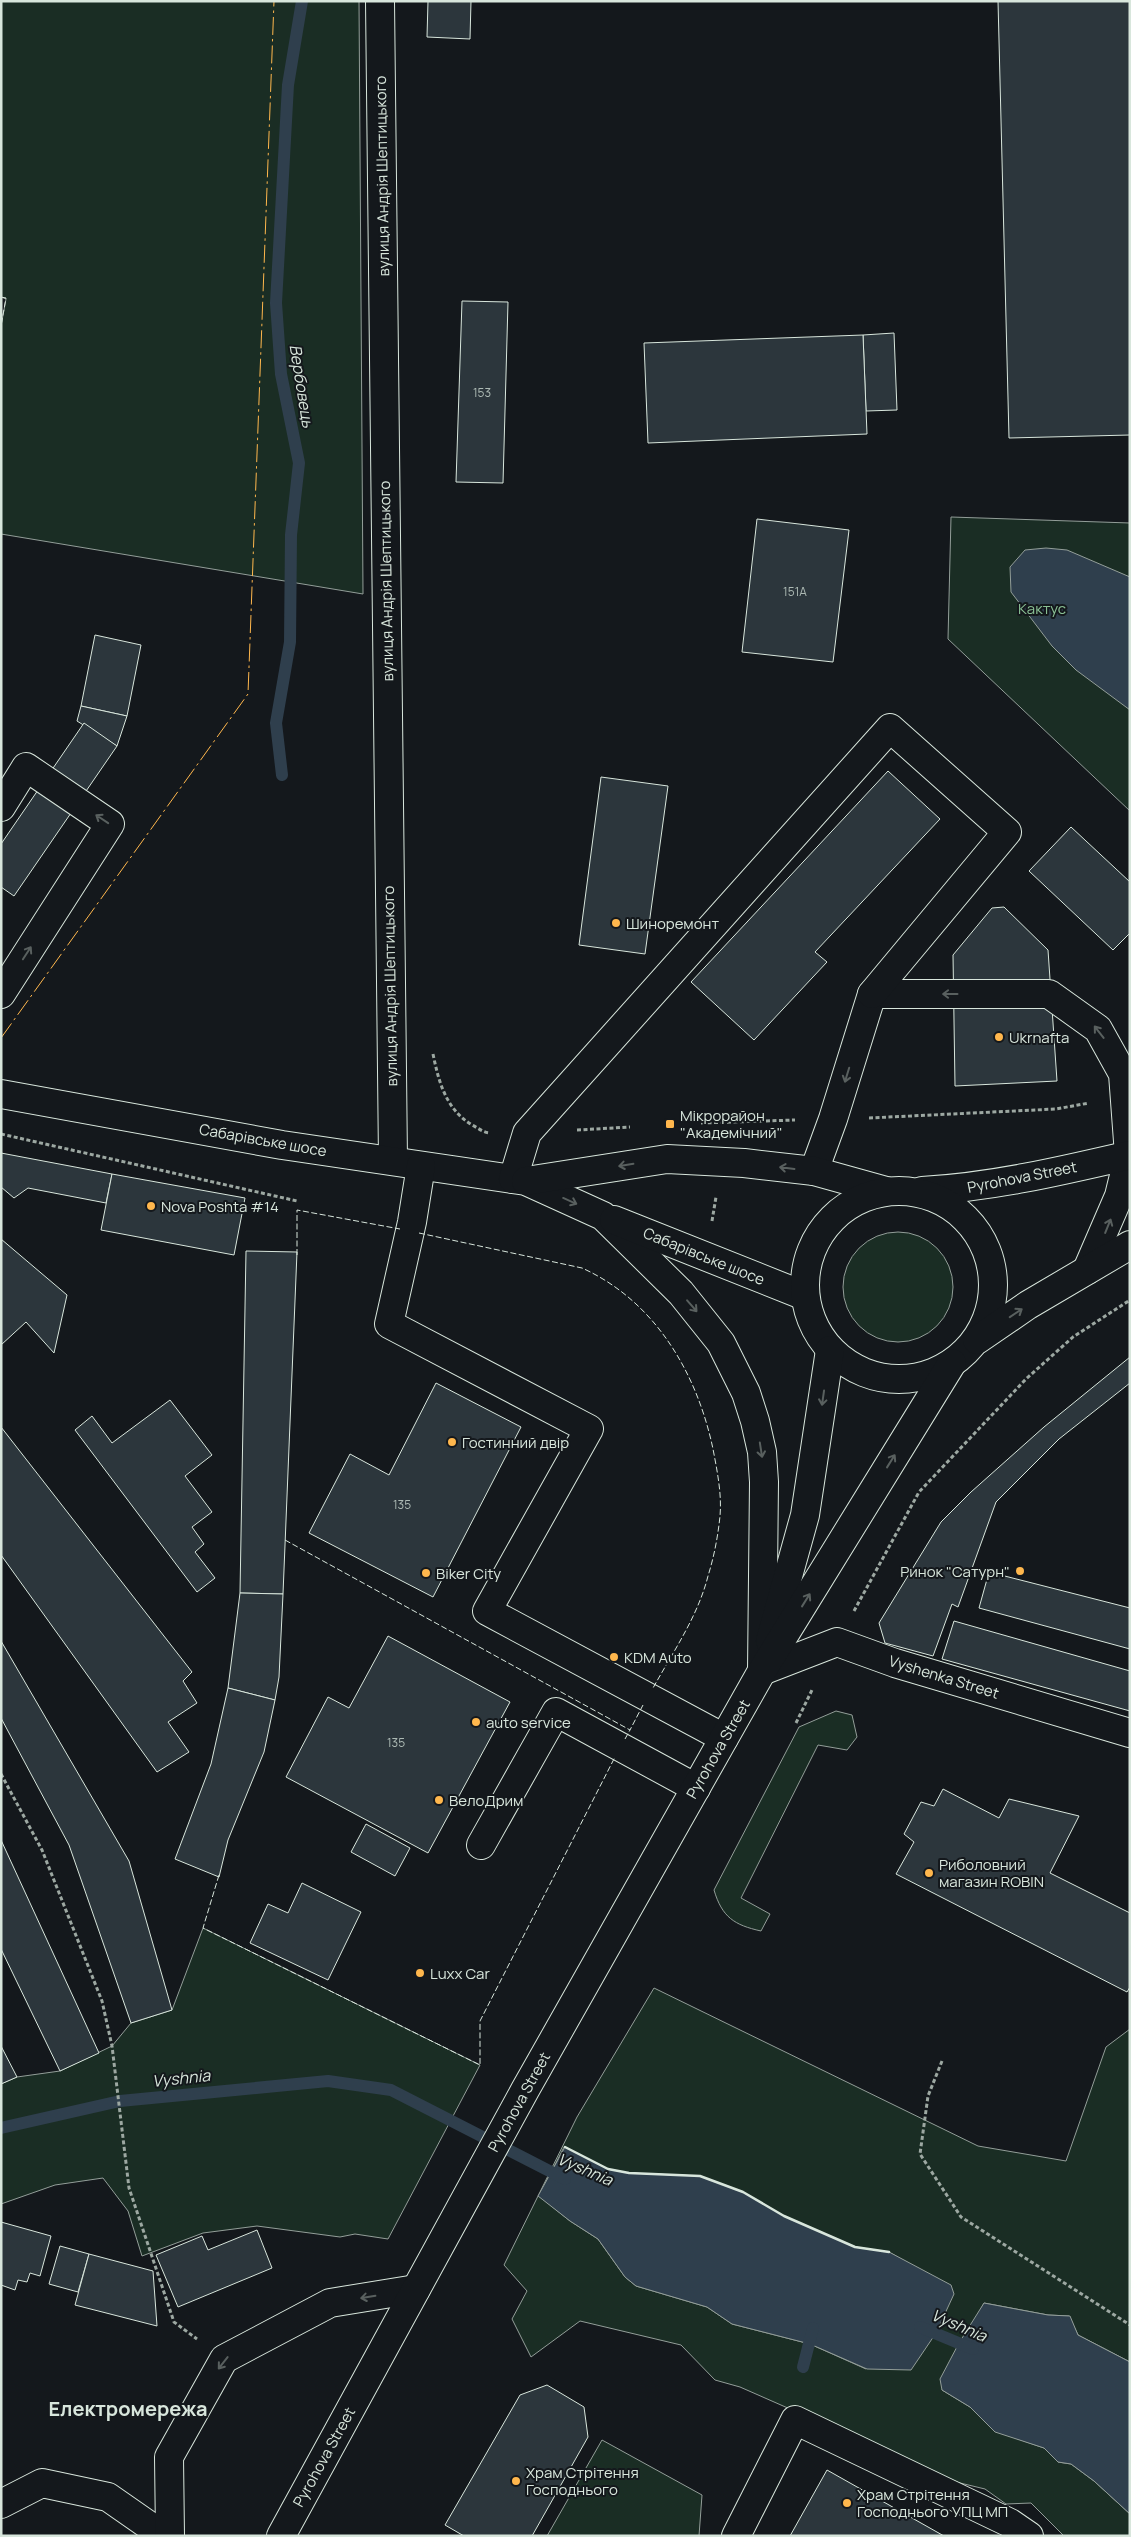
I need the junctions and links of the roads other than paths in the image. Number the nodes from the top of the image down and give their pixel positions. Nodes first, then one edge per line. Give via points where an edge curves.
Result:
1 (380, 1) edge
2 (1, 807) edge
3 (1, 994) edge
4 (872, 994) junction
5 (1126, 1078) edge
6 (1, 1094) edge
7 (1130, 1155) edge
8 (393, 1160) junction
9 (421, 1166) junction
10 (814, 1171) junction
11 (519, 1180) junction
12 (899, 1191) junction
13 (603, 1216) junction
14 (1130, 1245) edge
15 (1087, 1270) junction
16 (805, 1296) junction
17 (976, 1341) junction
18 (830, 1350) junction
19 (952, 1363) junction
20 (762, 1671) junction
21 (1130, 1733) edge
22 (724, 1738) junction
23 (696, 1788) junction
24 (481, 1845) dead end
25 (416, 2289) junction
26 (1, 2504) edge
27 (164, 2536) edge
28 (170, 2536) edge
29 (281, 2536) edge
30 (736, 2536) edge
31 (1029, 2536) edge

1 - 8 street, вулиця Андрія Шептицького
3 -> 2 street via 110,824 26,767
5 -> 4 street via 1098,1029 1049,994
4 -> 10 street
4 - 11 street via 1007,832 890,728 527,1133
5 - 7 street
6 - 8 street, Сабарівське шосе via 290,1146
7 - 12 street, Pyrohova Street via 966,1188
15 -> 7 street via 1120,1196
8 - 9 street, Сабарівське шосе
9 - 11 street, Сабарівське шосе
9 - 22 street via 389,1324 589,1429 487,1611
10 -> 11 street via 666,1159
10 - 12 street
11 -> 13 street, Сабарівське шосе
12 - 16 street via 852,1204 824,1227 808,1260
12 - 17 street via 943,1201 969,1221 986,1248 994,1280 990,1311
13 - 16 street, Сабарівське шосе
13 -> 20 street via 705,1321 734,1365 746,1393 762,1452 764,1482
14 - 15 street
17 -> 15 street
16 - 18 street via 814,1324
17 - 19 street
18 - 19 street via 857,1370 888,1380 922,1377
18 -> 20 street, Pyrohova Street via 805,1515
20 -> 19 street, Pyrohova Street
20 - 21 street, Vyshenka Street via 837,1642 895,1663
20 - 22 street, Pyrohova Street
22 - 23 street, Pyrohova Street
23 - 24 street via 556,1712
23 - 25 street, Pyrohova Street
25 -> 28 street via 330,2303 224,2359 169,2457
25 - 29 street, Pyrohova Street
26 - 27 street via 42,2483 108,2498
30 - 31 street via 795,2420 1010,2523

